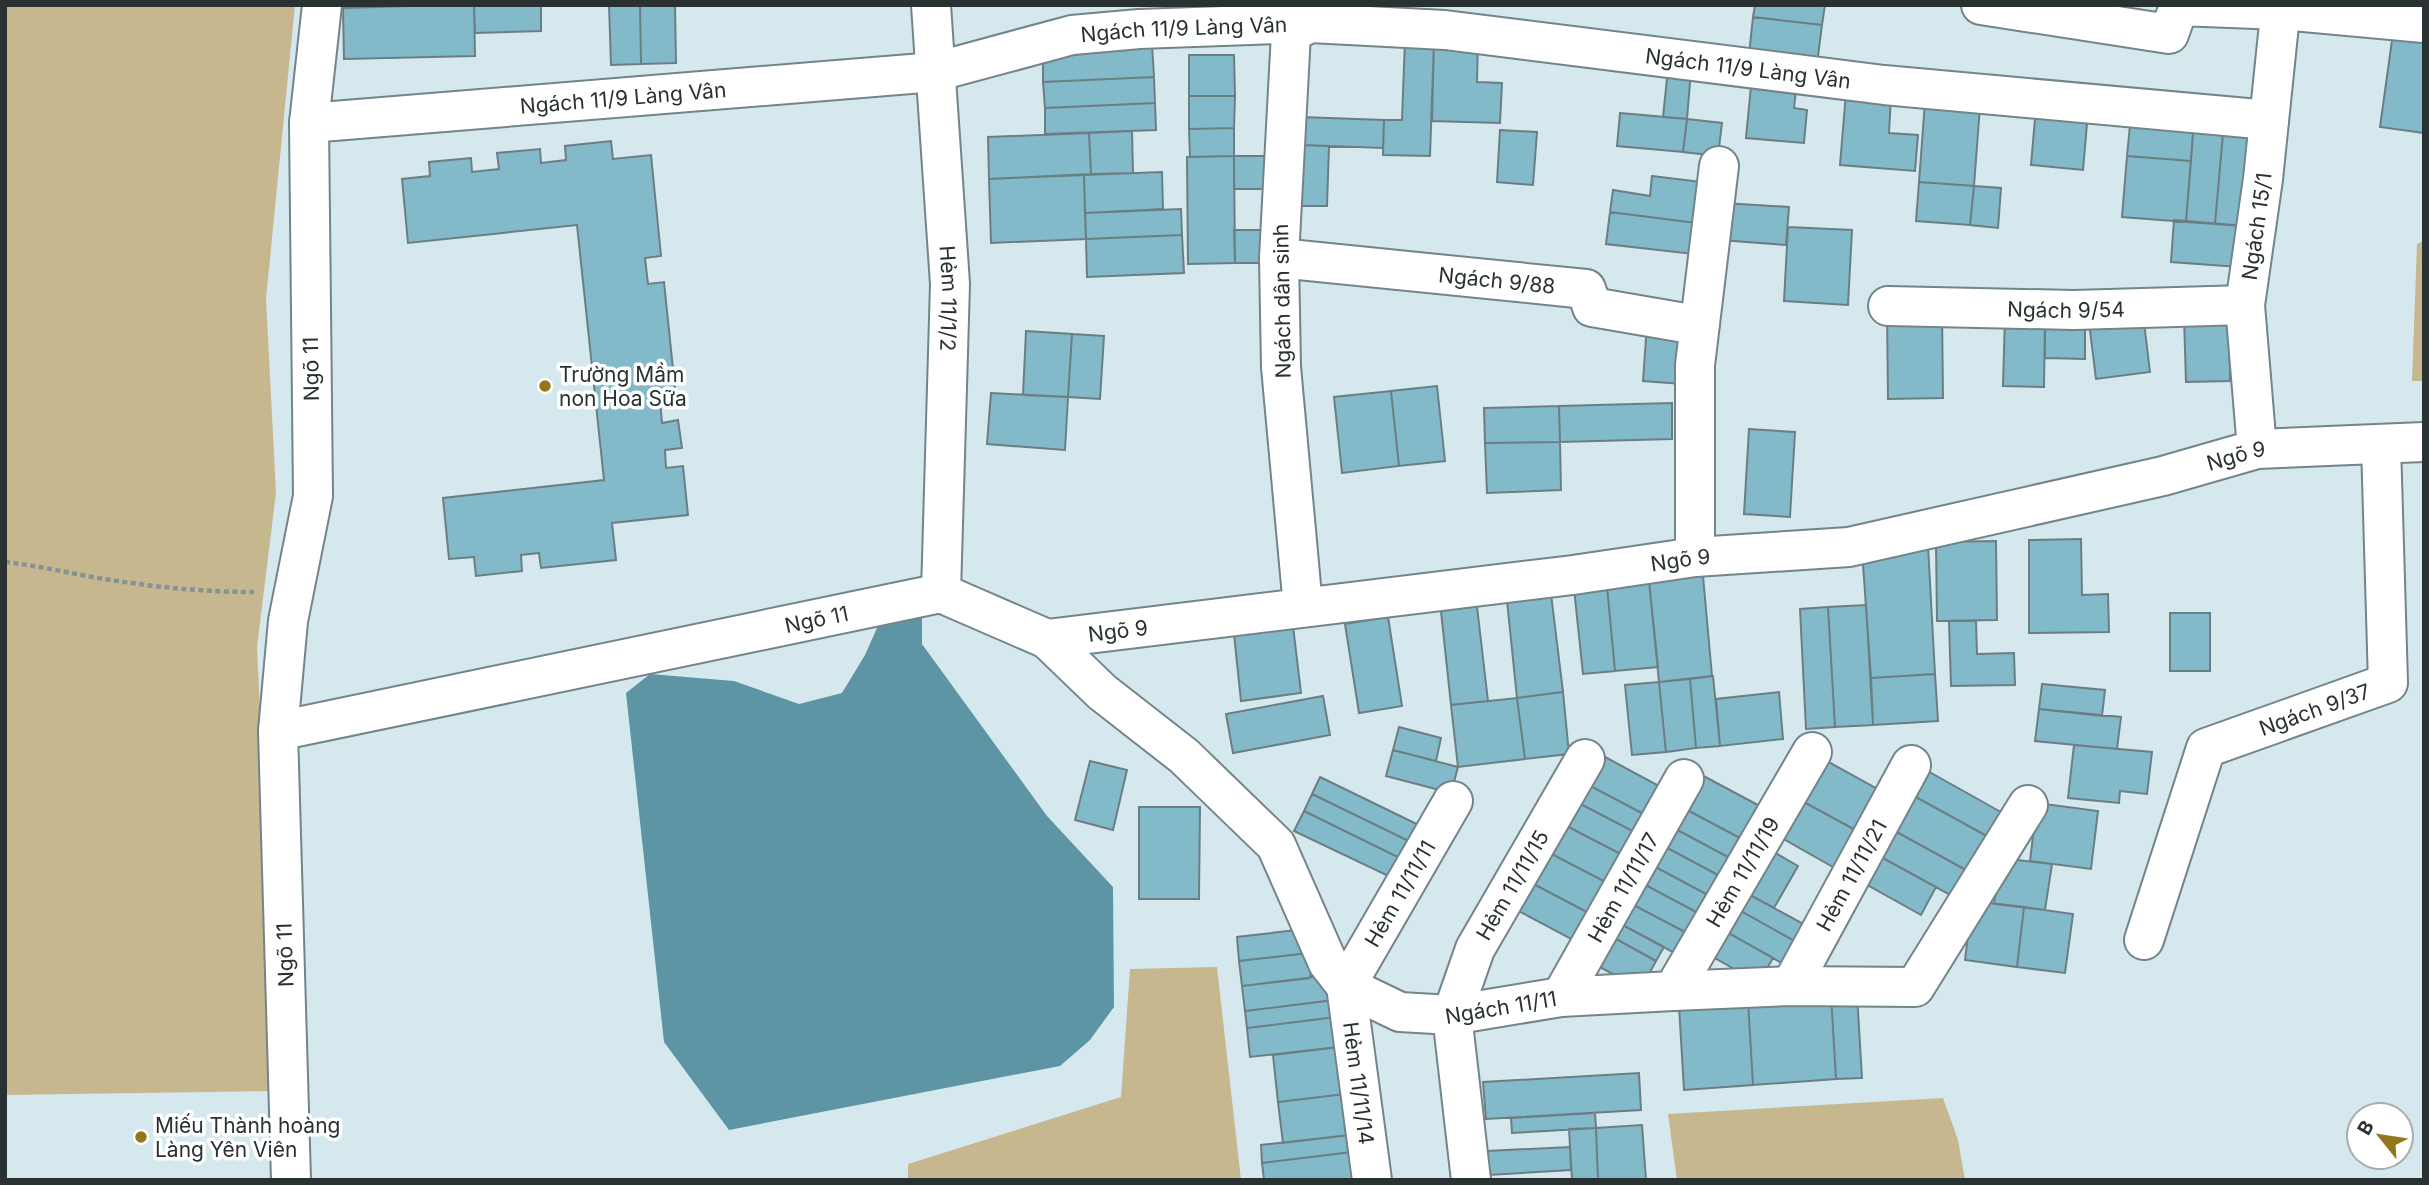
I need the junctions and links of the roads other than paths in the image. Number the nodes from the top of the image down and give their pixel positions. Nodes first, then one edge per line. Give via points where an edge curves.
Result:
1 (322, 5) edge
2 (931, 5) edge
3 (1981, 5) edge
4 (2281, 8) edge
5 (1309, 14) edge
6 (1139, 17) edge
7 (1446, 18) edge
8 (2424, 23) edge
9 (935, 72) junction
10 (2269, 120) junction
11 (309, 123) junction
12 (1719, 166) dead end
13 (1279, 258) junction
14 (2245, 305) junction
15 (1888, 306) dead end
16 (1700, 323) junction
17 (2424, 442) edge
18 (2381, 444) junction
19 (2257, 449) junction
20 (1695, 557) junction
21 (941, 593) junction
22 (1304, 607) junction
23 (1047, 639) junction
24 (278, 731) junction
25 (1812, 751) dead end
26 (1585, 759) dead end
27 (1911, 765) dead end
28 (1684, 779) dead end
29 (1453, 801) dead end
30 (2028, 805) dead end
31 (2144, 940) dead end
32 (1346, 986) junction
33 (1791, 986) junction
34 (1673, 991) junction
35 (1561, 997) junction
36 (1452, 1015) junction
37 (291, 1180) edge
38 (1371, 1180) edge
39 (1471, 1180) edge

1 - 11 street, Ngõ 11
2 - 9 street, Hẻm 11/1/2
3 - 4 street via 2169,34 2179,6
4 - 8 street
4 - 10 street, Ngách 15/1
5 - 6 street, Ngách 11/9 Làng Vân
5 - 7 street, Ngách 11/9 Làng Vân
5 - 13 street, Ngách dân sinh via 1291,33
6 - 9 street, Ngách 11/9 Làng Vân
7 - 10 street, Ngách 11/9 Làng Vân via 1884,85
9 - 11 street, Ngách 11/9 Làng Vân
9 - 21 street, Hẻm 11/1/2 via 950,284
10 - 14 street, Ngách 15/1
11 - 24 street, Ngõ 11 via 313,496 288,621
12 - 16 street
13 - 16 street, Ngách 9/88 via 1586,289 1592,307
13 - 22 street, Ngách dân sinh via 1282,367
14 - 15 street, Ngách 9/54 via 2074,310
14 - 19 street, Ngách 15/1
16 - 20 street via 1695,365
17 - 18 street, Ngõ 9
18 - 19 street, Ngõ 9
18 - 31 street, Ngách 9/37 via 2388,683 2206,748
19 - 20 street, Ngõ 9 via 2163,476 1849,547
20 - 22 street, Ngõ 9
21 - 23 street
21 - 24 street, Ngõ 11
22 - 23 street, Ngõ 9
23 - 32 street, Ngách 11/11 via 1102,692 1184,756 1276,845 1328,962
24 - 37 street, Ngõ 11
25 - 34 street, Hẻm 11/11/19
26 - 36 street, Hẻm 11/11/15 via 1475,949
27 - 33 street, Hẻm 11/11/21
28 - 35 street, Hẻm 11/11/17
29 - 32 street, Hẻm 11/11/11
30 - 33 street, Ngách 11/11 via 1915,988
32 - 36 street, Ngách 11/11 via 1400,1012
32 - 38 street, Hẻm 11/11/14
33 - 34 street, Ngách 11/11
34 - 35 street, Ngách 11/11
35 - 36 street, Ngách 11/11
36 - 39 street

